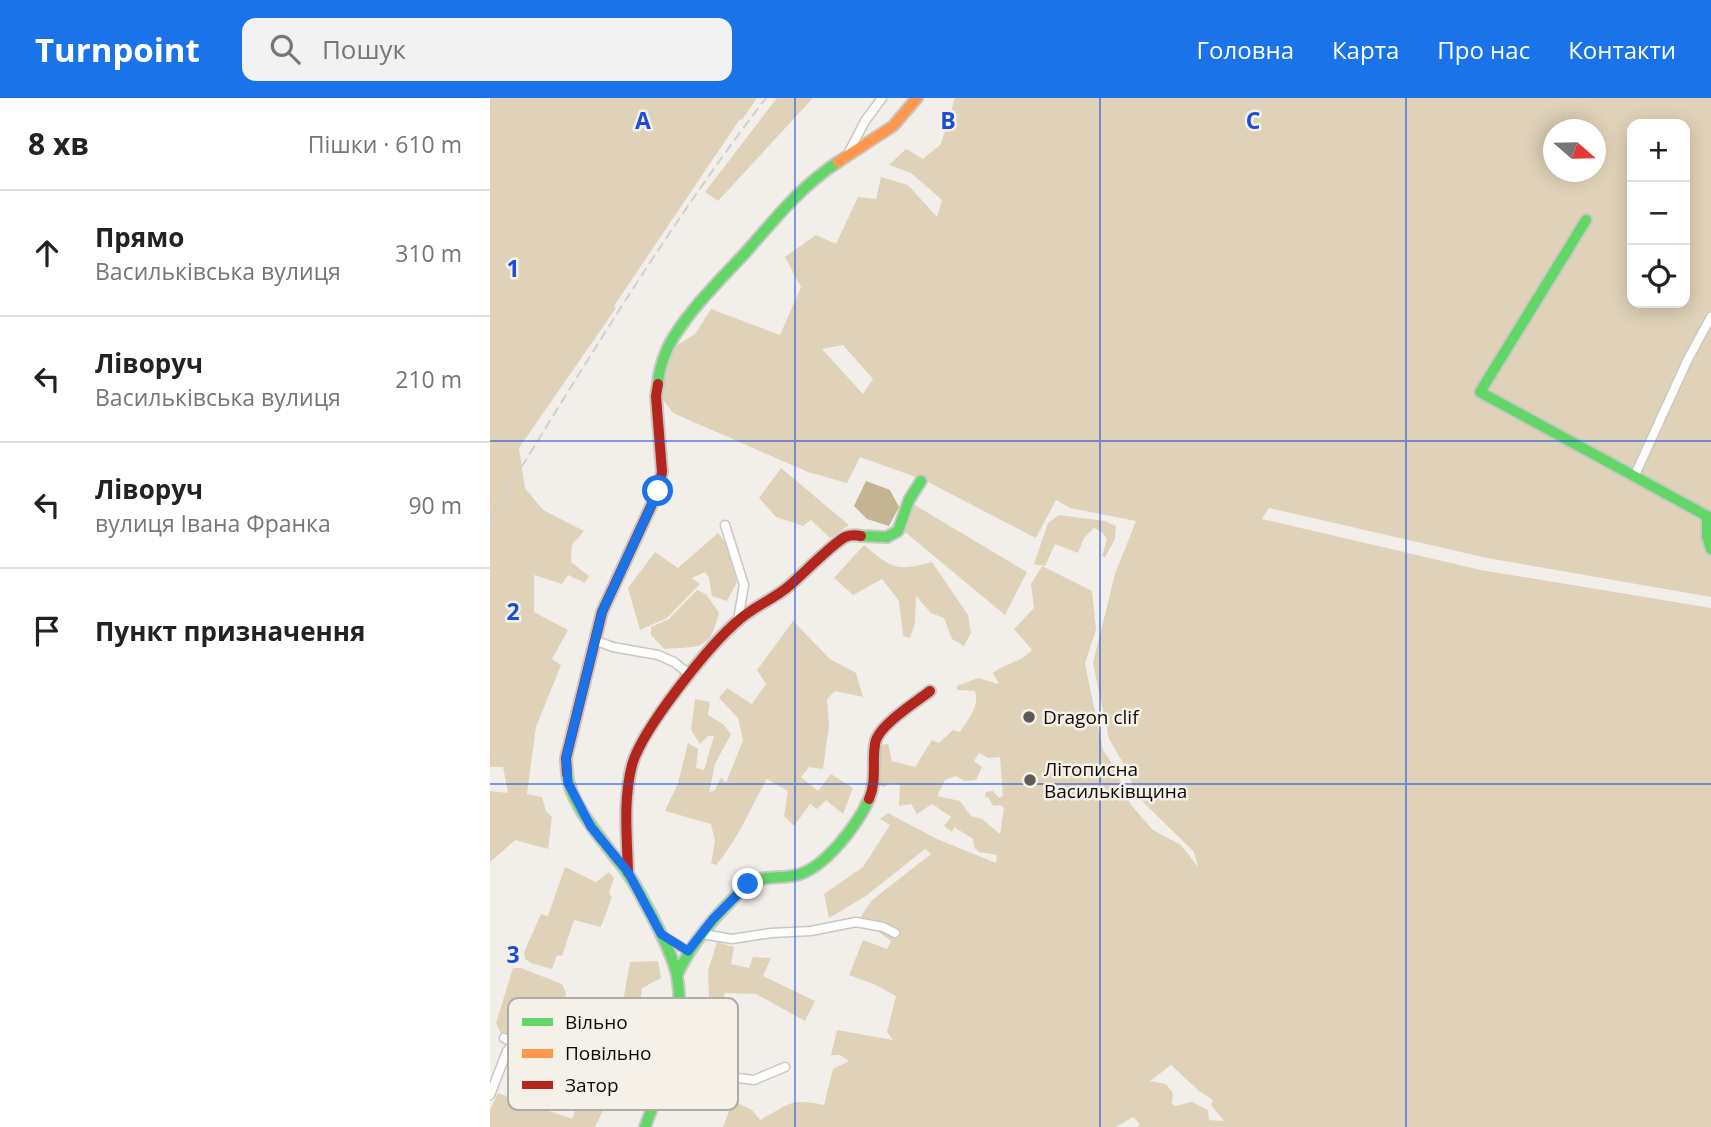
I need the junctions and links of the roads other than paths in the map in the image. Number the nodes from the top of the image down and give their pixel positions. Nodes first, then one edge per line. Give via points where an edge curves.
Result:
1 (882, 98) edge
2 (917, 98) edge
3 (848, 154) junction
4 (1586, 220) dead end
5 (1711, 317) edge
6 (1633, 477) junction
7 (920, 481) dead end
8 (1709, 512) edge
9 (725, 525) dead end
10 (1711, 549) edge
11 (738, 620) junction
12 (594, 640) junction
13 (689, 674) junction
14 (930, 691) dead end
15 (628, 872) junction
16 (895, 933) dead end
17 (661, 934) junction
18 (702, 934) junction
19 (688, 951) junction
20 (677, 975) junction
21 (679, 998) edge
22 (504, 1038) dead end
23 (508, 1040) edge
24 (508, 1049) edge
25 (785, 1067) dead end
26 (738, 1078) edge
27 (490, 1095) edge
28 (651, 1110) edge
29 (645, 1127) edge

1 - 3 street
2 - 3 street via 893,126
3 - 12 street via 821,173 780,214 691,312 671,341 656,396 662,472 658,491 602,612
4 - 6 street via 1480,392
5 - 6 street
6 - 8 street
7 - 11 street via 895,535 845,537 780,594
8 - 10 street
9 - 11 street via 744,585
11 - 13 street
12 - 13 street via 658,655
12 - 15 street via 566,758 568,783 591,827
13 - 15 street via 633,762 625,809
14 - 18 street via 881,730 875,741 874,787 840,844 798,875 748,884
15 - 17 street
16 - 18 street via 856,922 732,939
17 - 19 street
17 - 20 street
18 - 19 street
19 - 20 street
20 - 21 street
22 - 23 street
24 - 27 street
25 - 26 street via 754,1080
28 - 29 street

